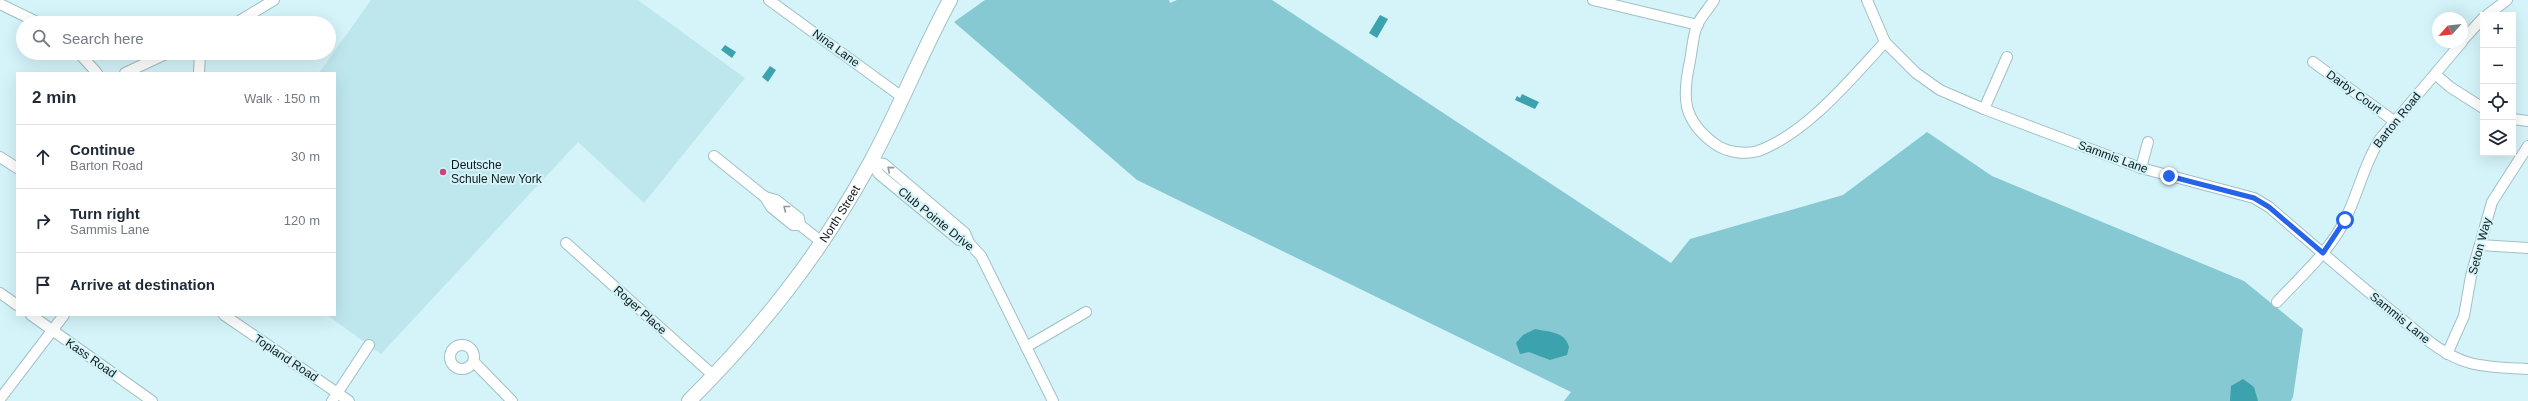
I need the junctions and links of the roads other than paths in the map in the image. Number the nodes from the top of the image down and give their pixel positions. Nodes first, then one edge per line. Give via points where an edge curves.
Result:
1 (274, 0) edge
2 (769, 0) edge
3 (950, 0) edge
4 (1593, 0) edge
5 (1714, 0) edge
6 (1867, 0) edge
7 (2507, 0) edge
8 (0, 4) edge
9 (2491, 12) edge
10 (25, 16) edge
11 (248, 16) edge
12 (2480, 21) edge
13 (1698, 25) junction
14 (2468, 35) edge
15 (1885, 42) junction
16 (2457, 48) edge
17 (2007, 57) dead end
18 (86, 60) edge
19 (153, 60) edge
20 (200, 60) edge
21 (2313, 62) dead end
22 (96, 72) edge
23 (128, 72) edge
24 (199, 72) edge
25 (2436, 74) junction
26 (902, 97) junction
27 (2480, 106) edge
28 (1984, 109) junction
29 (2516, 119) edge
30 (2394, 121) junction
31 (2528, 121) edge
32 (2148, 142) dead end
33 (2528, 146) edge
34 (714, 156) dead end
35 (0, 157) edge
36 (870, 162) junction
37 (16, 167) edge
38 (2141, 168) junction
39 (566, 243) dead end
40 (823, 243) junction
41 (2480, 245) junction
42 (2528, 248) edge
43 (2323, 253) junction
44 (0, 293) edge
45 (2277, 302) dead end
46 (16, 304) edge
47 (1086, 312) dead end
48 (32, 316) edge
49 (63, 316) edge
50 (225, 316) edge
51 (52, 330) junction
52 (369, 345) dead end
53 (1026, 346) junction
54 (2448, 354) junction
55 (474, 362) dead end
56 (2528, 369) edge
57 (714, 376) junction
58 (335, 397) edge
59 (0, 399) edge
60 (152, 401) edge
61 (349, 401) edge
62 (512, 401) edge
63 (689, 401) edge
64 (1053, 401) edge

1 - 11 street
2 - 26 street, Nina Lane
3 - 26 main road, North Street
4 - 13 street
5 - 13 street
6 - 15 street
7 - 9 street
8 - 10 street
12 - 14 street, Barton Road
13 - 15 street via 1684,88 1688,110 1705,137 1733,152 1744,153 1766,148 1782,139 1833,99
15 - 28 street, Sammis Lane via 1916,73 1940,90
16 - 25 street, Barton Road
17 - 28 street
18 - 22 street
19 - 23 street
20 - 24 street
21 - 30 street, Darby Court
25 - 27 street via 2450,87
25 - 30 street, Barton Road
26 - 36 main road, North Street
28 - 38 street, Sammis Lane
29 - 31 street
30 - 43 street, Barton Road via 2373,150 2345,220
32 - 38 street
33 - 41 street, Seton Way via 2495,196
34 - 40 street via 765,197 776,200 799,218 800,225
35 - 37 street
36 - 40 main road, North Street
36 - 53 street, Club Pointe Drive via 884,164 966,233 968,243 981,256
38 - 43 street, Sammis Lane via 2254,198 2269,207
39 - 57 street, Roger Place
40 - 57 main road, North Street via 775,308
41 - 42 street
41 - 54 street, Seton Way via 2464,316
43 - 45 street, Barton Road
43 - 54 street, Sammis Lane via 2431,343
44 - 46 street
47 - 53 street
48 - 51 street, Kass Road
49 - 51 street
50 - 58 street, Topland Road
51 - 59 street
51 - 60 street, Kass Road
52 - 58 street
53 - 64 street, Club Pointe Drive
54 - 56 street, Sammis Lane via 2470,363 2497,368
55 - 62 street
57 - 63 main road, North Street
58 - 61 street, Topland Road

